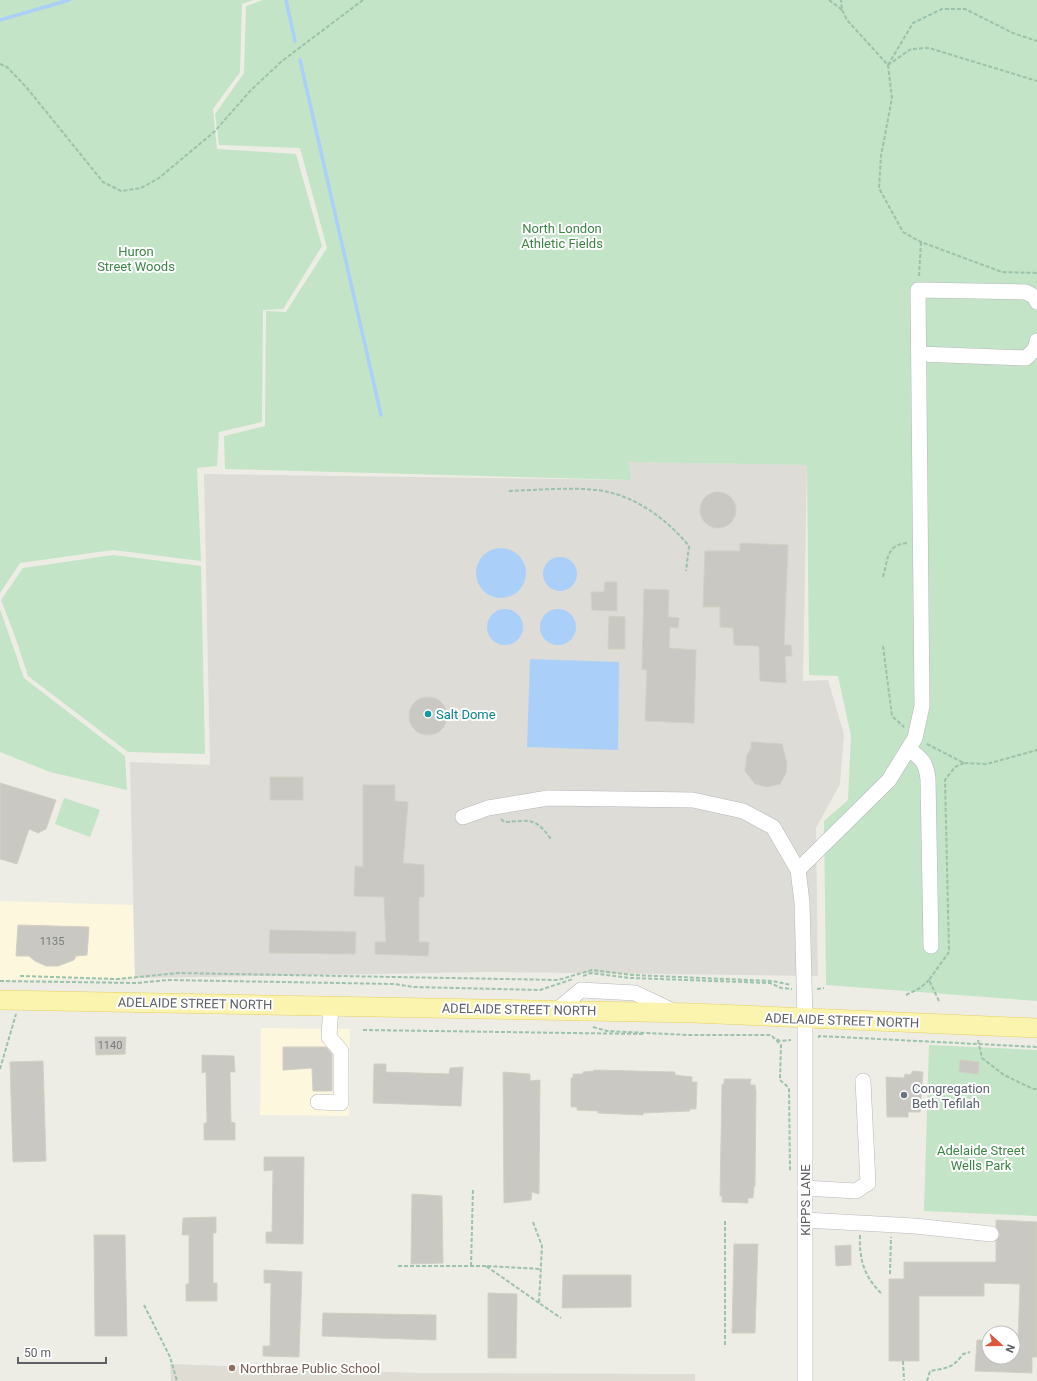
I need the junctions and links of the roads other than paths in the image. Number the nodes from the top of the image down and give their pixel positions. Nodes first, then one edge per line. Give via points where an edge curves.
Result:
1 (1037, 302) edge
2 (1037, 341) edge
3 (918, 354) junction
4 (912, 743) junction
5 (463, 817) dead end
6 (798, 870) junction
7 (932, 946) dead end
8 (0, 1000) edge
9 (331, 1005) junction
10 (806, 1019) junction
11 (1037, 1028) edge
12 (863, 1081) dead end
13 (318, 1102) dead end
14 (805, 1188) junction
15 (805, 1220) junction
16 (991, 1234) dead end
17 (805, 1381) edge

1 - 3 street via 1035,297 1026,292 918,290
2 - 3 street via 1035,349 1026,358
3 - 4 street via 922,706
4 - 6 street via 889,780
4 - 7 street via 926,766 928,779
5 - 6 street via 492,807 548,798 693,800 743,811 773,827
6 - 10 street, KIPPS LANE via 802,902
8 - 9 main road, ADELAIDE STREET NORTH
9 - 10 main road, ADELAIDE STREET NORTH via 676,1012
9 - 13 street via 329,1037 341,1051 341,1103
10 - 11 main road, ADELAIDE STREET NORTH
10 - 14 street, KIPPS LANE
12 - 14 street via 868,1183 856,1191
14 - 15 street, KIPPS LANE
15 - 16 street
15 - 17 street, KIPPS LANE

